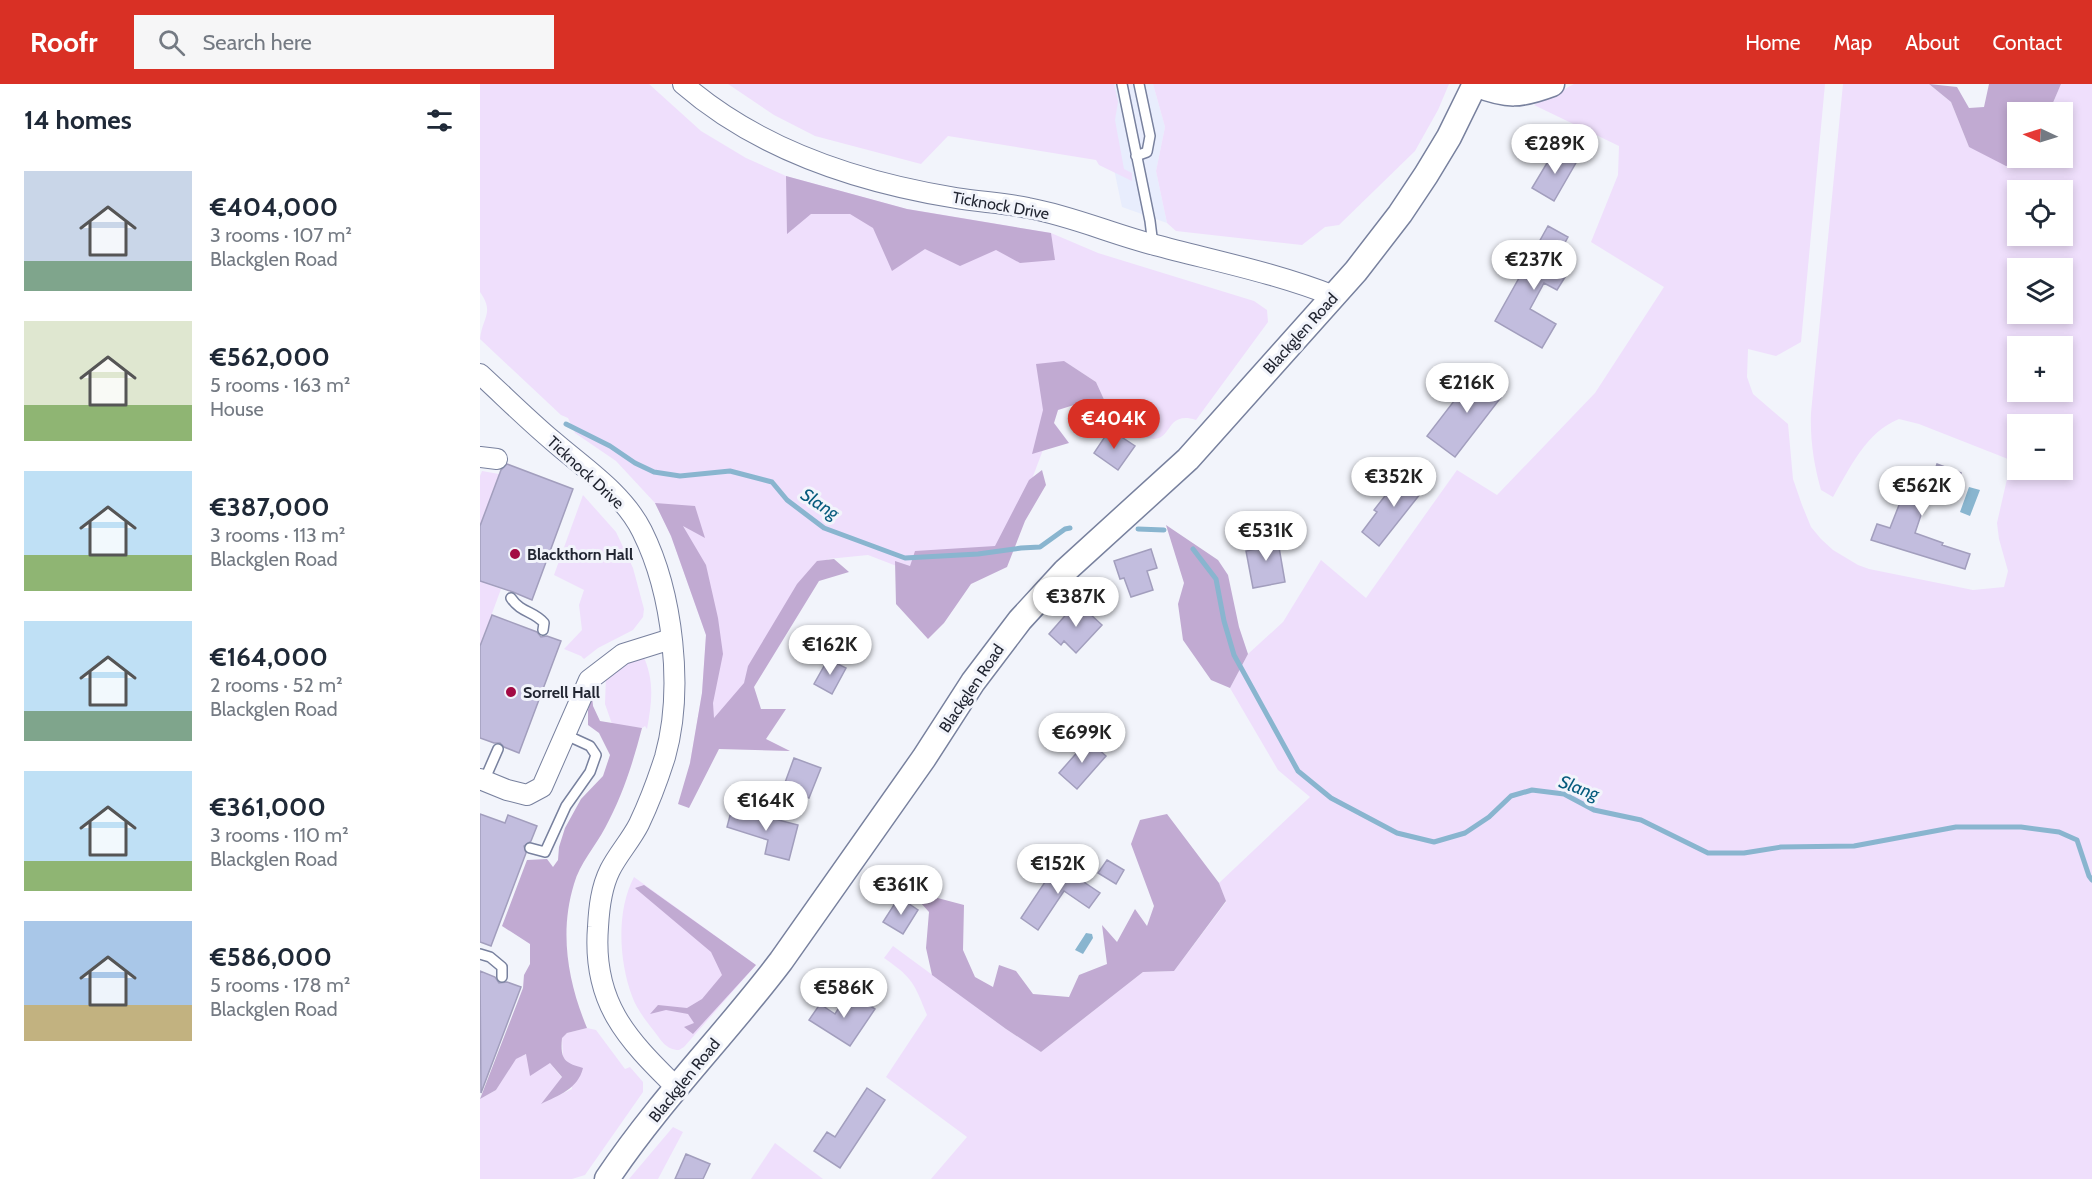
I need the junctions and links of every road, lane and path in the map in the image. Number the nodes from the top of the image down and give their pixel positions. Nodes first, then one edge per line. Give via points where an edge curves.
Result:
1 (683, 84) edge
2 (1122, 84) edge
3 (1139, 84) edge
4 (1475, 84) edge
5 (1552, 84) edge
6 (1136, 156) junction
7 (1153, 245) junction
8 (1334, 296) junction
9 (480, 374) edge
10 (512, 598) dead end
11 (543, 630) dead end
12 (671, 639) junction
13 (566, 735) junction
14 (498, 749) dead end
15 (482, 780) edge
16 (530, 848) dead end
17 (480, 954) edge
18 (502, 977) dead end
19 (676, 1087) junction
20 (607, 1179) edge

1 - 7 street, Ticknock Drive via 748,131 808,160 919,190 1053,213
2 - 6 lane
3 - 6 lane via 1150,136 1147,152
4 - 5 street via 1511,94 1529,93
4 - 8 street, Blackglen Road via 1426,175 1376,246
6 - 7 lane
7 - 8 street, Ticknock Drive via 1290,279
8 - 19 street, Blackglen Road via 1188,459 1065,571 1020,620 787,952
9 - 12 street, Ticknock Drive via 625,506 641,530 654,562
10 - 11 lane via 517,606 538,616 544,623
12 - 13 street via 623,654 589,680
12 - 19 street, Ticknock Drive via 674,682 665,755 638,826 610,871 602,893 596,944 600,978 616,1019
13 - 15 street via 542,787 527,795
13 - 16 lane via 590,746 596,755 545,852
14 - 15 lane
17 - 18 lane via 502,967
19 - 20 street, Blackglen Road

